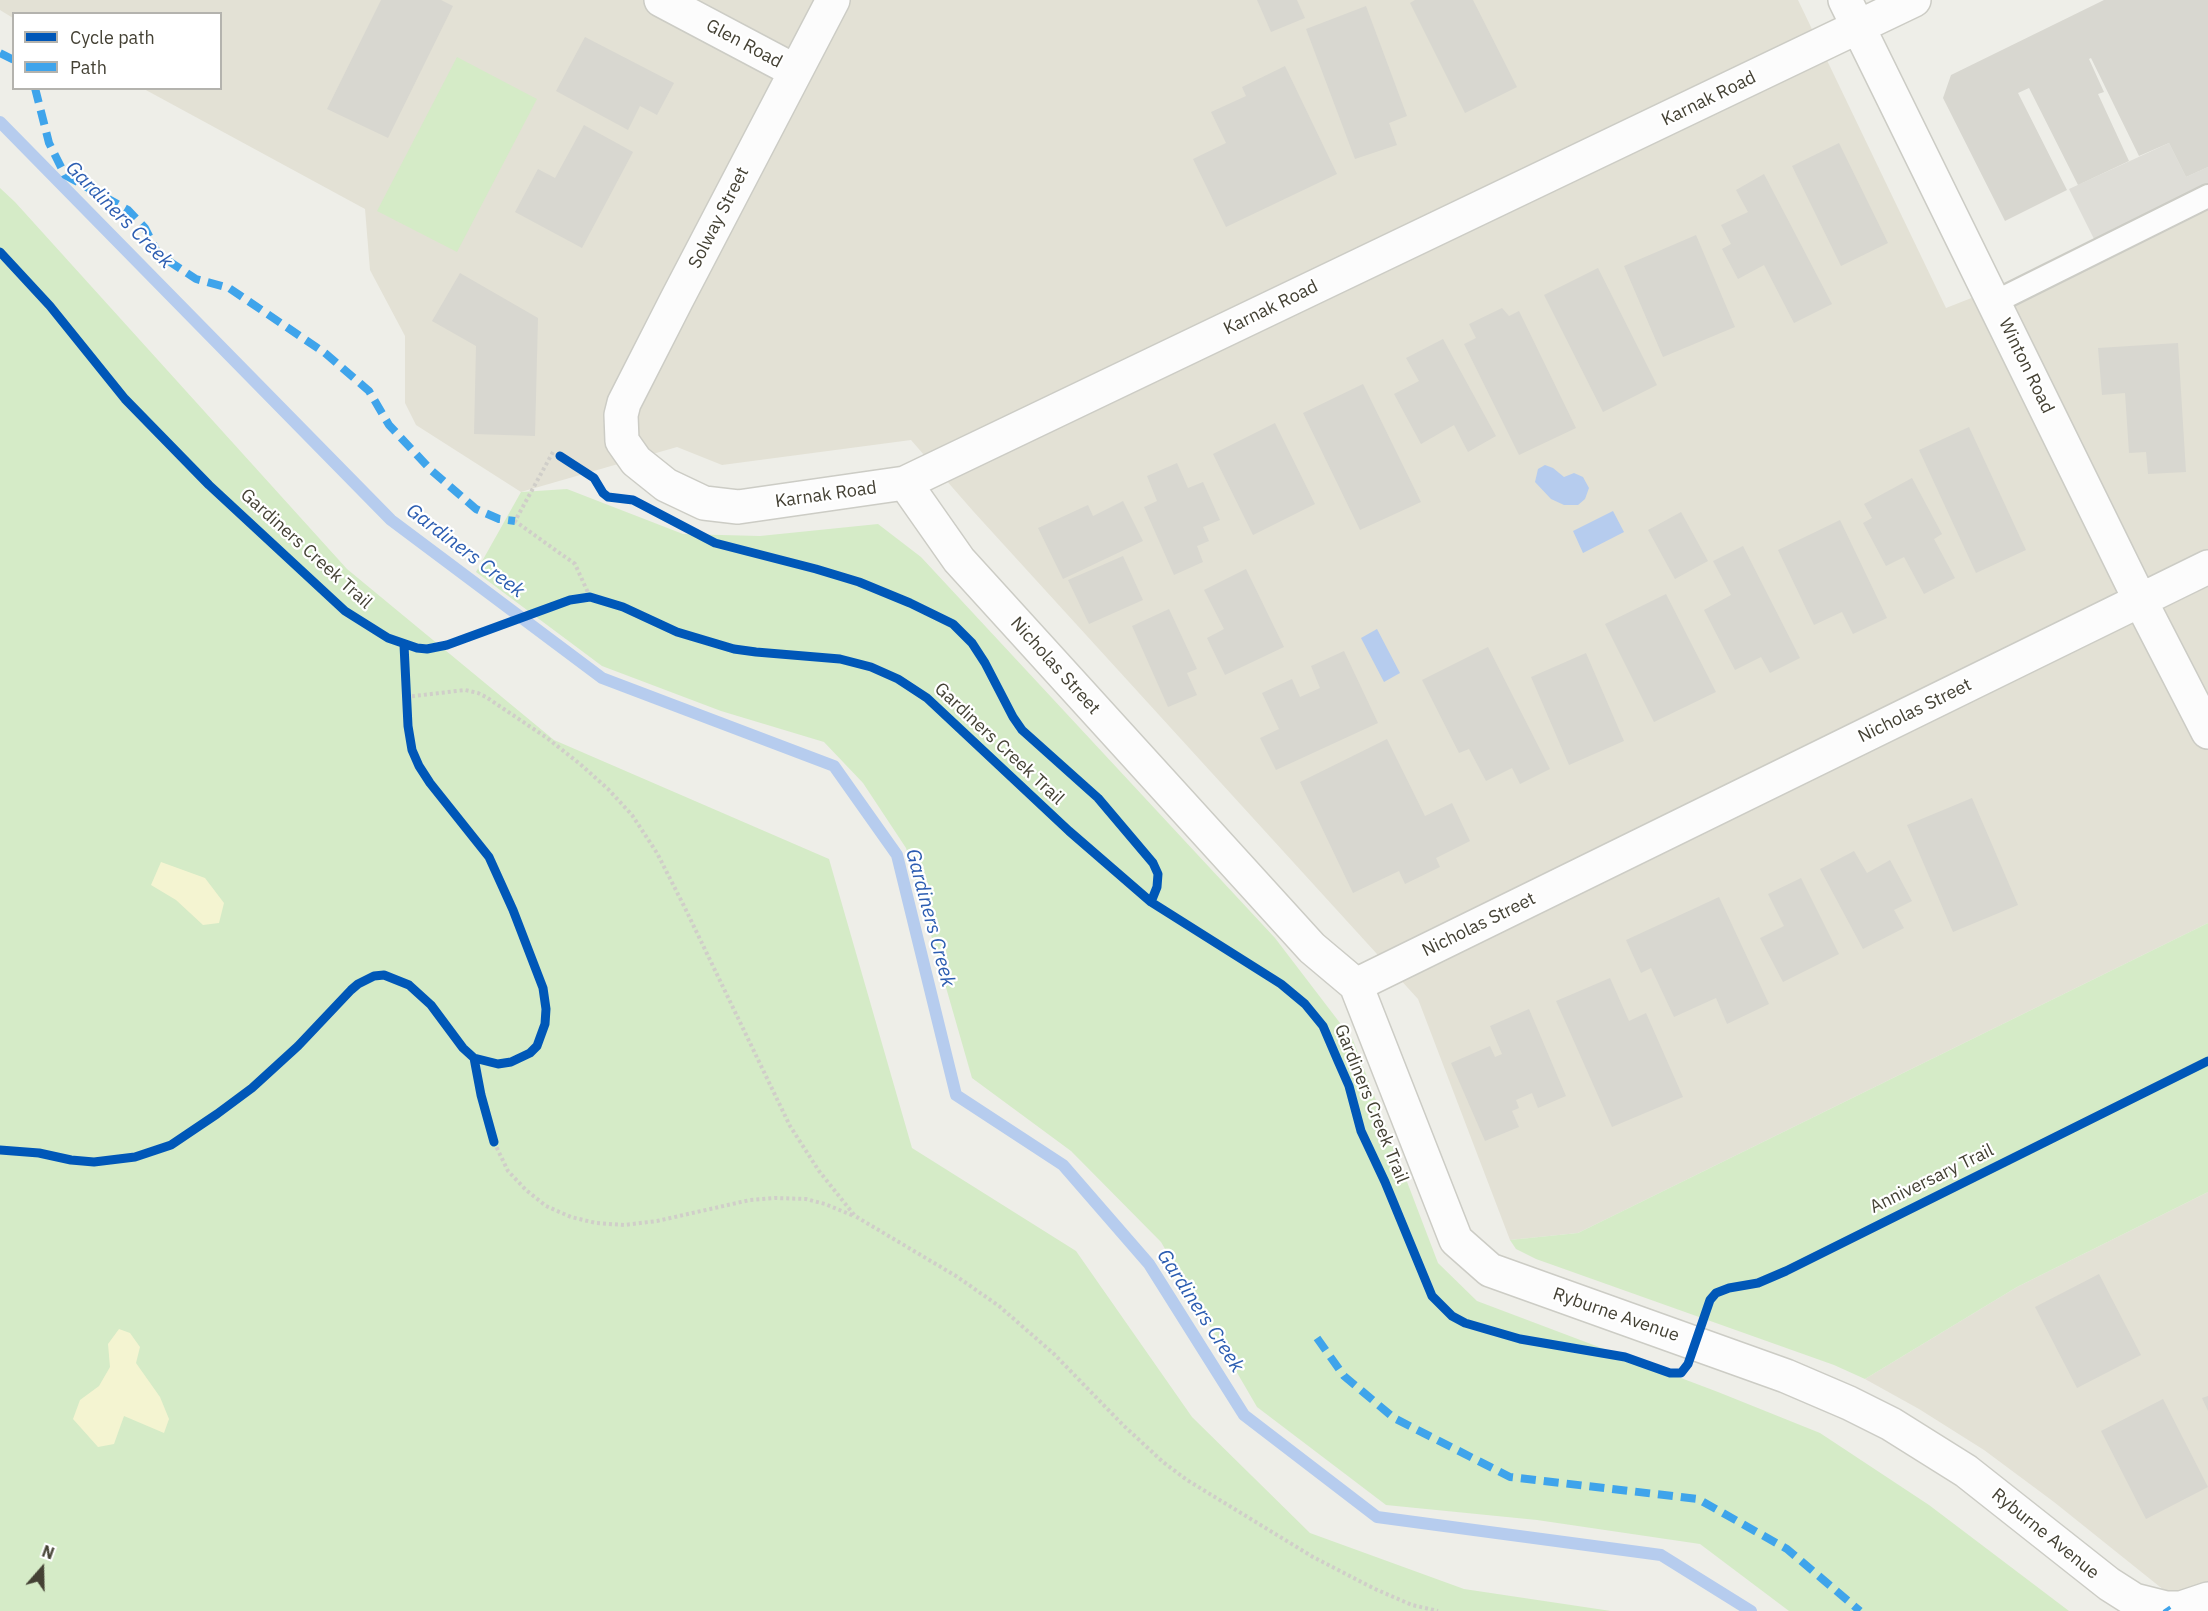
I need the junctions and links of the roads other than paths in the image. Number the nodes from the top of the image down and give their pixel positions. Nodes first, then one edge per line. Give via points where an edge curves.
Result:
1 (661, 0) edge
2 (833, 0) edge
3 (1914, 0) edge
4 (1852, 13) edge
5 (795, 71) junction
6 (2208, 196) edge
7 (1995, 302) junction
8 (622, 441) joint
9 (906, 483) junction
10 (2208, 567) edge
11 (2140, 600) junction
12 (2208, 732) edge
13 (1356, 985) junction
14 (2208, 1599) edge

1 - 5 street, Glen Road
2 - 5 street, Solway Street
3 - 4 street, Karnak Road
4 - 7 street, Winton Road
4 - 9 street, Karnak Road
5 - 8 street, Solway Street via 624,403
6 - 7 lane
7 - 11 street, Winton Road
8 - 9 street, Karnak Road via 636,461 666,484 684,495 718,506 756,505
9 - 13 street, Nicholas Street via 959,560 1312,948
10 - 11 street, Nicholas Street
11 - 12 street, Winton Road
11 - 13 street, Nicholas Street
13 - 14 street, Ryburne Avenue via 1456,1240 1490,1270 1786,1376 1859,1408 1966,1471 2134,1600 2157,1607 2181,1608

